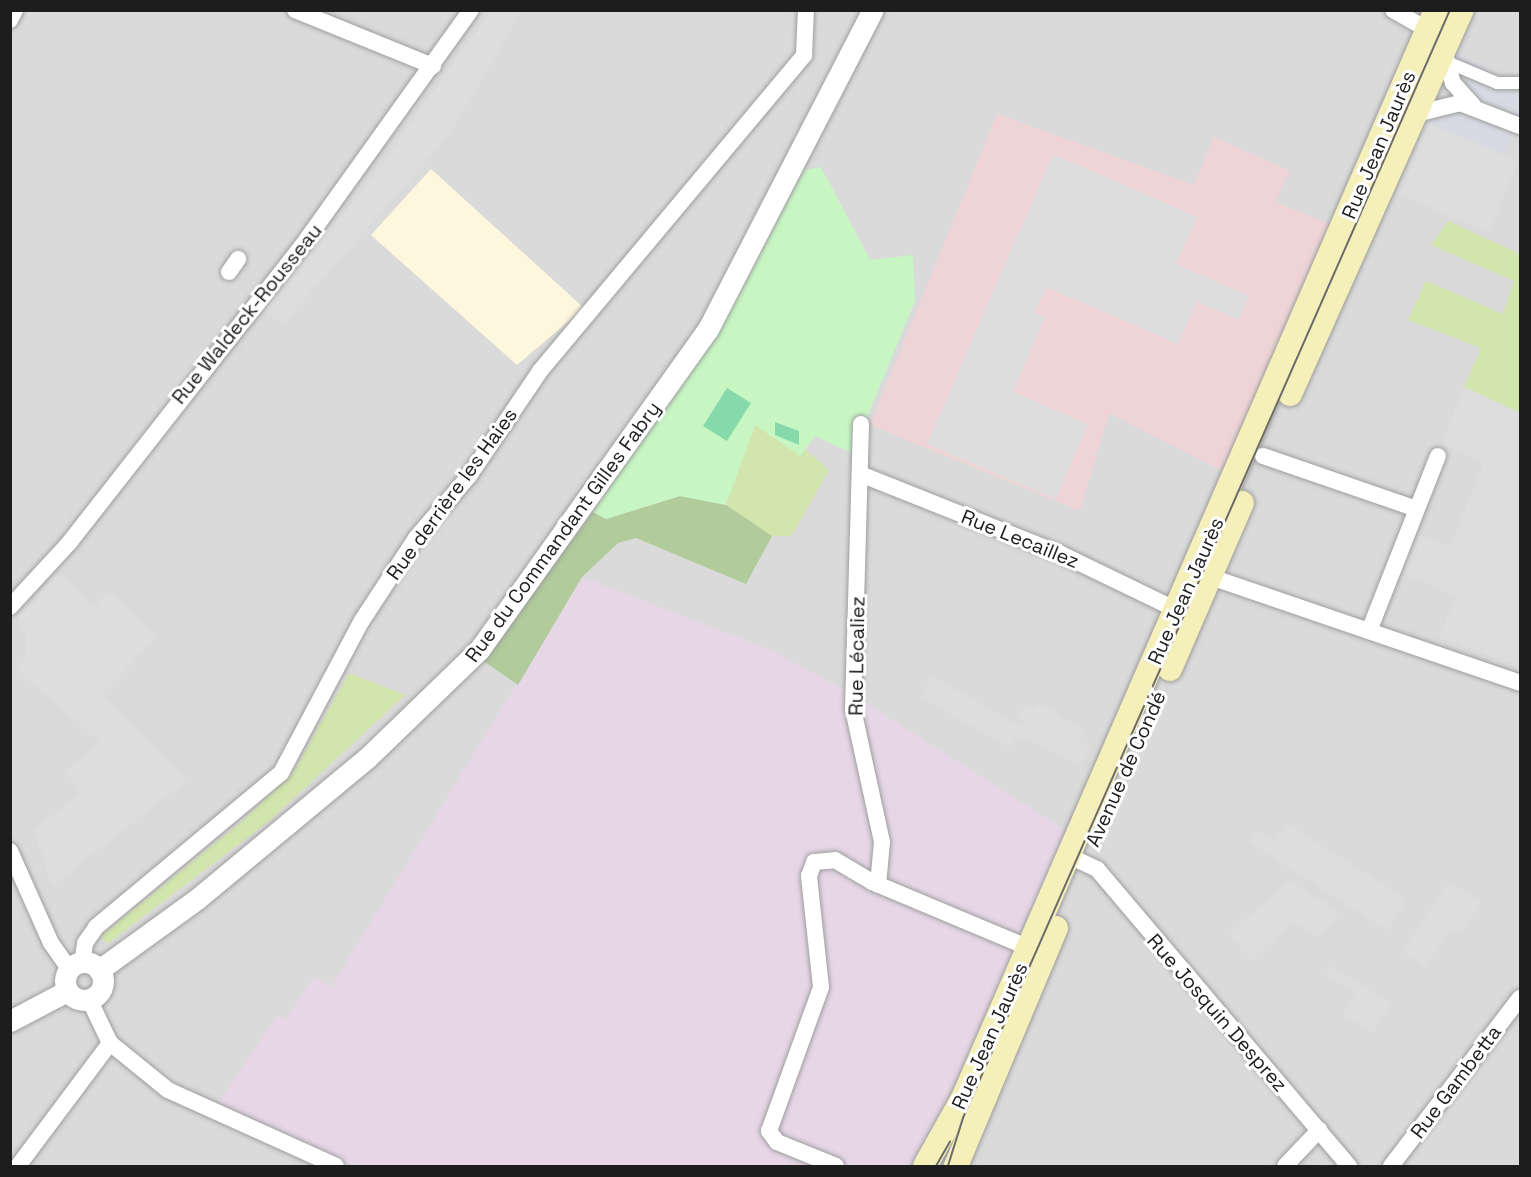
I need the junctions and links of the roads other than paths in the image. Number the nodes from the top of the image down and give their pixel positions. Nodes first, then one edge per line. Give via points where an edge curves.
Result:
1 (15, 10) edge
2 (295, 10) edge
3 (471, 10) edge
4 (806, 10) edge
5 (873, 10) edge
6 (885, 10) edge
7 (1392, 10) edge
8 (1462, 10) edge
9 (10, 20) edge
10 (1432, 20) edge
11 (859, 45) junction
12 (1448, 57) junction
13 (433, 66) junction
14 (1521, 83) edge
15 (1473, 105) junction
16 (1416, 114) junction
17 (1521, 126) edge
18 (861, 424) dead end
19 (1263, 456) junction
20 (1438, 456) dead end
21 (860, 474) junction
22 (1414, 508) junction
23 (1203, 575) junction
24 (10, 607) edge
25 (1177, 610) junction
26 (1369, 631) junction
27 (1521, 683) edge
28 (10, 851) edge
29 (1077, 859) junction
30 (878, 885) junction
31 (1029, 948) junction
32 (84, 967) junction
33 (67, 991) junction
34 (1521, 998) edge
35 (89, 999) junction
36 (10, 1021) edge
37 (110, 1043) junction
38 (1319, 1130) junction
39 (18, 1167) edge
40 (336, 1167) edge
41 (836, 1167) edge
42 (925, 1167) edge
43 (956, 1167) edge
44 (1285, 1167) edge
45 (1349, 1167) edge
46 (1391, 1167) edge

1 - 9 street
2 - 13 street
3 - 13 street, Rue Waldeck-Rousseau
4 - 32 street, Rue derrière les Haies via 804,54 540,371 477,466 416,538 351,639 286,767 96,927 85,943
5 - 11 street, Rue du Commandant Gilles Fabry
6 - 11 street, Rue du Commandant Gilles Fabry
7 - 10 street
8 - 12 main road, Rue Jean Jaurès
10 - 23 main road, Rue Jean Jaurès
11 - 32 street, Rue du Commandant Gilles Fabry via 701,340 479,650 367,758 190,904
12 - 14 street via 1497,83
12 - 15 street via 1453,83
12 - 16 main road, Rue Jean Jaurès
13 - 24 street, Rue Waldeck-Rousseau via 302,246 69,543
15 - 16 street via 1449,103
15 - 17 street
16 - 19 main road, Rue Jean Jaurès
18 - 21 street, Rue Lécaliez
19 - 22 street
19 - 23 main road, Rue Jean Jaurès
20 - 22 street
21 - 25 street, Rue Lecaillez via 1072,559
21 - 30 street, Rue Lécaliez via 853,709 882,843
22 - 26 street
23 - 25 main road, Rue Jean Jaurès
23 - 26 street
23 - 29 main road, Avenue de Condé
25 - 29 main road, Rue Jean Jaurès
26 - 27 street
28 - 32 street via 51,943
29 - 31 main road, Rue Jean Jaurès
29 - 38 street, Rue Josquin Desprez
29 - 43 main road, Avenue de Condé
30 - 31 street
30 - 41 street via 830,858 810,867 821,987 770,1127 777,1142
31 - 42 main road, Rue Jean Jaurès via 963,1098
32 - 33 street
32 - 35 street via 102,987
33 - 35 street via 77,999
33 - 36 street
34 - 46 street, Rue Gambetta
35 - 37 street
37 - 39 street
37 - 40 street via 186,1101
38 - 44 street
38 - 45 street, Rue Josquin Desprez

